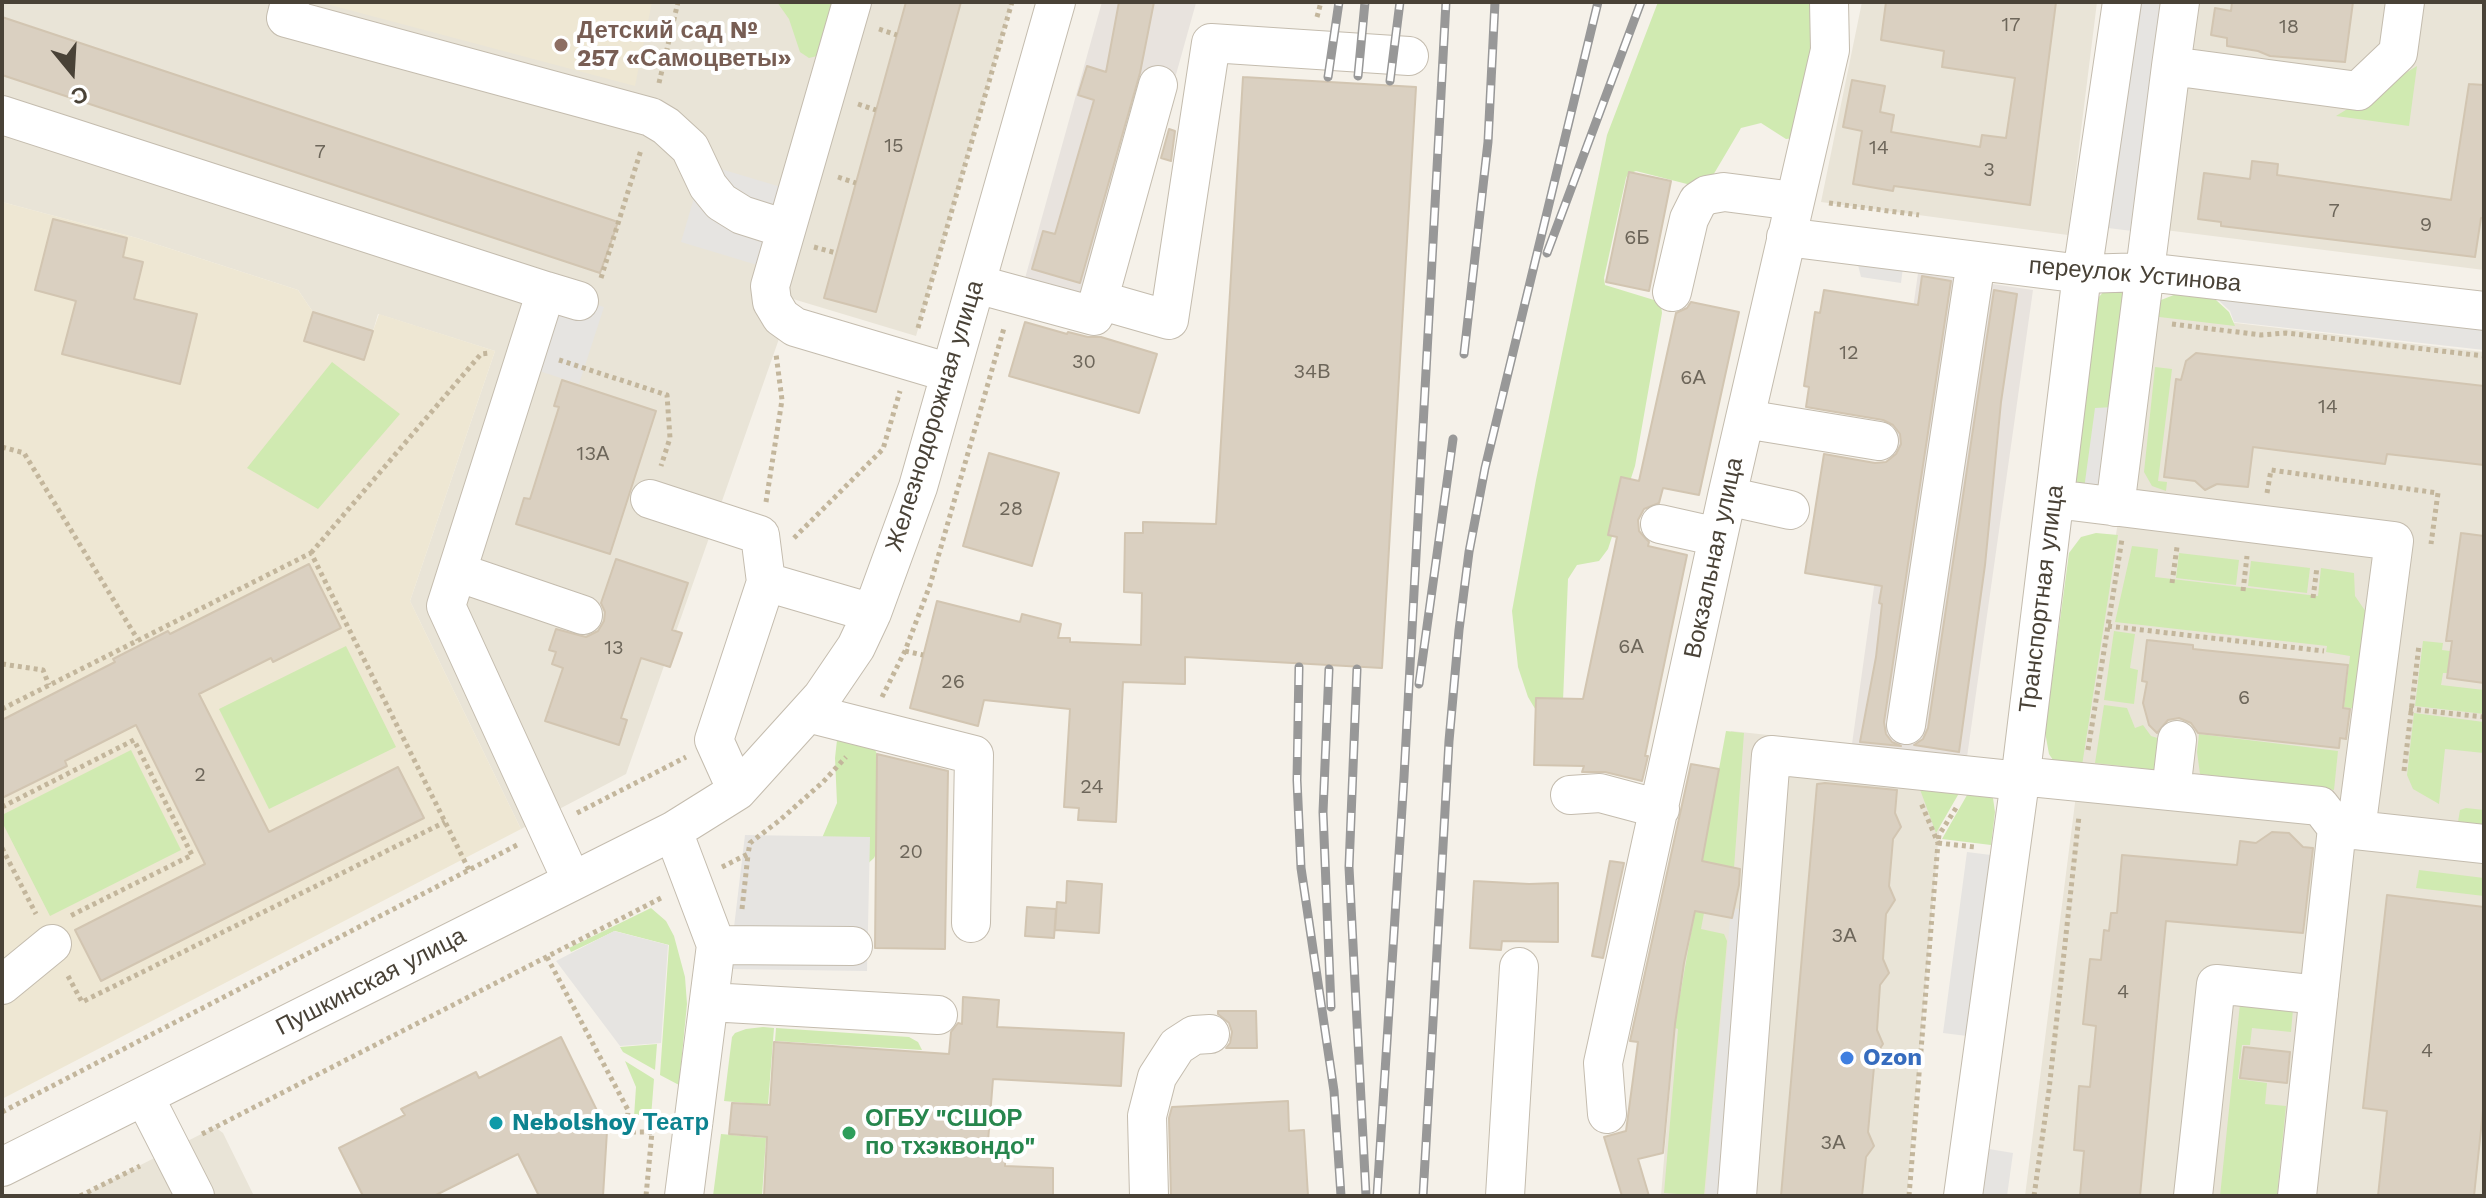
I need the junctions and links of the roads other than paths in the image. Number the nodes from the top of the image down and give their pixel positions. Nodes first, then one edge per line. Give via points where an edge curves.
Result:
1 (290, 2) edge
2 (852, 2) edge
3 (1056, 2) edge
4 (1829, 2) edge
5 (2122, 2) edge
6 (2405, 2) edge
7 (2188, 15) edge
8 (1409, 56) dead end
9 (2171, 66) junction
10 (1158, 85) dead end
11 (2, 115) edge
12 (1801, 213) junction
13 (786, 229) junction
14 (1976, 261) junction
15 (2146, 272) junction
16 (2082, 274) junction
17 (976, 284) junction
18 (1672, 292) dead end
19 (1099, 300) junction
20 (2484, 311) edge
21 (950, 373) junction
22 (1745, 419) junction
23 (1879, 441) dead end
24 (1727, 496) junction
25 (650, 499) road end
26 (2055, 499) junction
27 (2121, 508) junction
28 (1790, 510) dead end
29 (1660, 524) dead end
30 (1718, 537) junction
31 (763, 561) junction
32 (457, 572) junction
33 (872, 613) junction
34 (583, 615) dead end
35 (808, 713) junction
36 (1906, 725) dead end
37 (2177, 740) dead end
38 (2020, 778) junction
39 (737, 791) junction
40 (2171, 791) junction
41 (1570, 795) dead end
42 (1660, 809) junction
43 (2346, 829) junction
44 (673, 831) junction
45 (2484, 844) edge
46 (572, 881) junction
47 (971, 923) dead end
48 (48, 936) road end
49 (716, 945) junction
50 (853, 946) dead end
51 (1519, 967) dead end
52 (2, 985) edge
53 (2319, 995) junction
54 (709, 1002) junction
55 (938, 1015) dead end
56 (1210, 1034) dead end
57 (144, 1096) junction
58 (1607, 1114) dead end
59 (2, 1167) edge
60 (195, 1196) edge
61 (684, 1196) edge
62 (1149, 1196) edge
63 (1505, 1196) edge
64 (1737, 1196) edge
65 (1963, 1196) edge
66 (2193, 1196) edge
67 (2297, 1196) edge

1 - 13 street via 286,18 651,117 690,148 721,202
2 - 13 street
3 - 17 street, Железнодорожная улица
4 - 12 street, Вокзальная улица via 1830,50
5 - 16 street, Транспортная улица
6 - 9 street via 2398,53 2358,91
7 - 9 street
8 - 19 street via 1211,43 1169,320
9 - 15 street
10 - 19 street
11 - 32 street via 562,296 528,349
12 - 14 street, переулок Устинова
12 - 18 street, переулок Устинова via 1724,192 1707,195 1689,219
12 - 22 street, Вокзальная улица
13 - 21 street via 770,286 781,317 795,327
14 - 16 street, переулок Устинова
14 - 36 street
15 - 16 street, переулок Устинова
15 - 20 street, переулок Устинова
15 - 27 street
16 - 26 street, Транспортная улица
17 - 19 street via 1094,316
17 - 21 street, Железнодорожная улица
21 - 33 street, Железнодорожная улица via 918,487
22 - 23 street
22 - 24 street, Вокзальная улица
24 - 28 street
24 - 30 street, Вокзальная улица
25 - 31 street
26 - 27 street
26 - 38 street, Транспортная улица
27 - 43 street via 2394,541 2373,705
29 - 30 street
30 - 42 street, Вокзальная улица
31 - 33 street
31 - 39 street via 714,740
32 - 34 street
32 - 46 street via 446,606
33 - 35 street, Железнодорожная улица via 856,647
35 - 39 street, Железнодорожная улица
35 - 47 street via 974,755
37 - 40 street
38 - 40 street
38 - 64 street via 1771,755
38 - 65 street, Транспортная улица
39 - 44 street, Пушкинская улица
40 - 43 street via 2320,806
41 - 42 street via 1600,793
42 - 58 street, Вокзальная улица via 1603,1063
43 - 45 street
43 - 53 street
44 - 46 street, Пушкинская улица
44 - 49 street
46 - 57 street, Пушкинская улица
48 - 52 street
49 - 50 street
49 - 54 street
51 - 63 street
53 - 66 street via 2216,984
53 - 67 street
54 - 55 street
54 - 61 street
56 - 62 street via 1194,1035 1177,1046 1157,1077 1147,1116
57 - 59 street, Пушкинская улица
57 - 60 street

